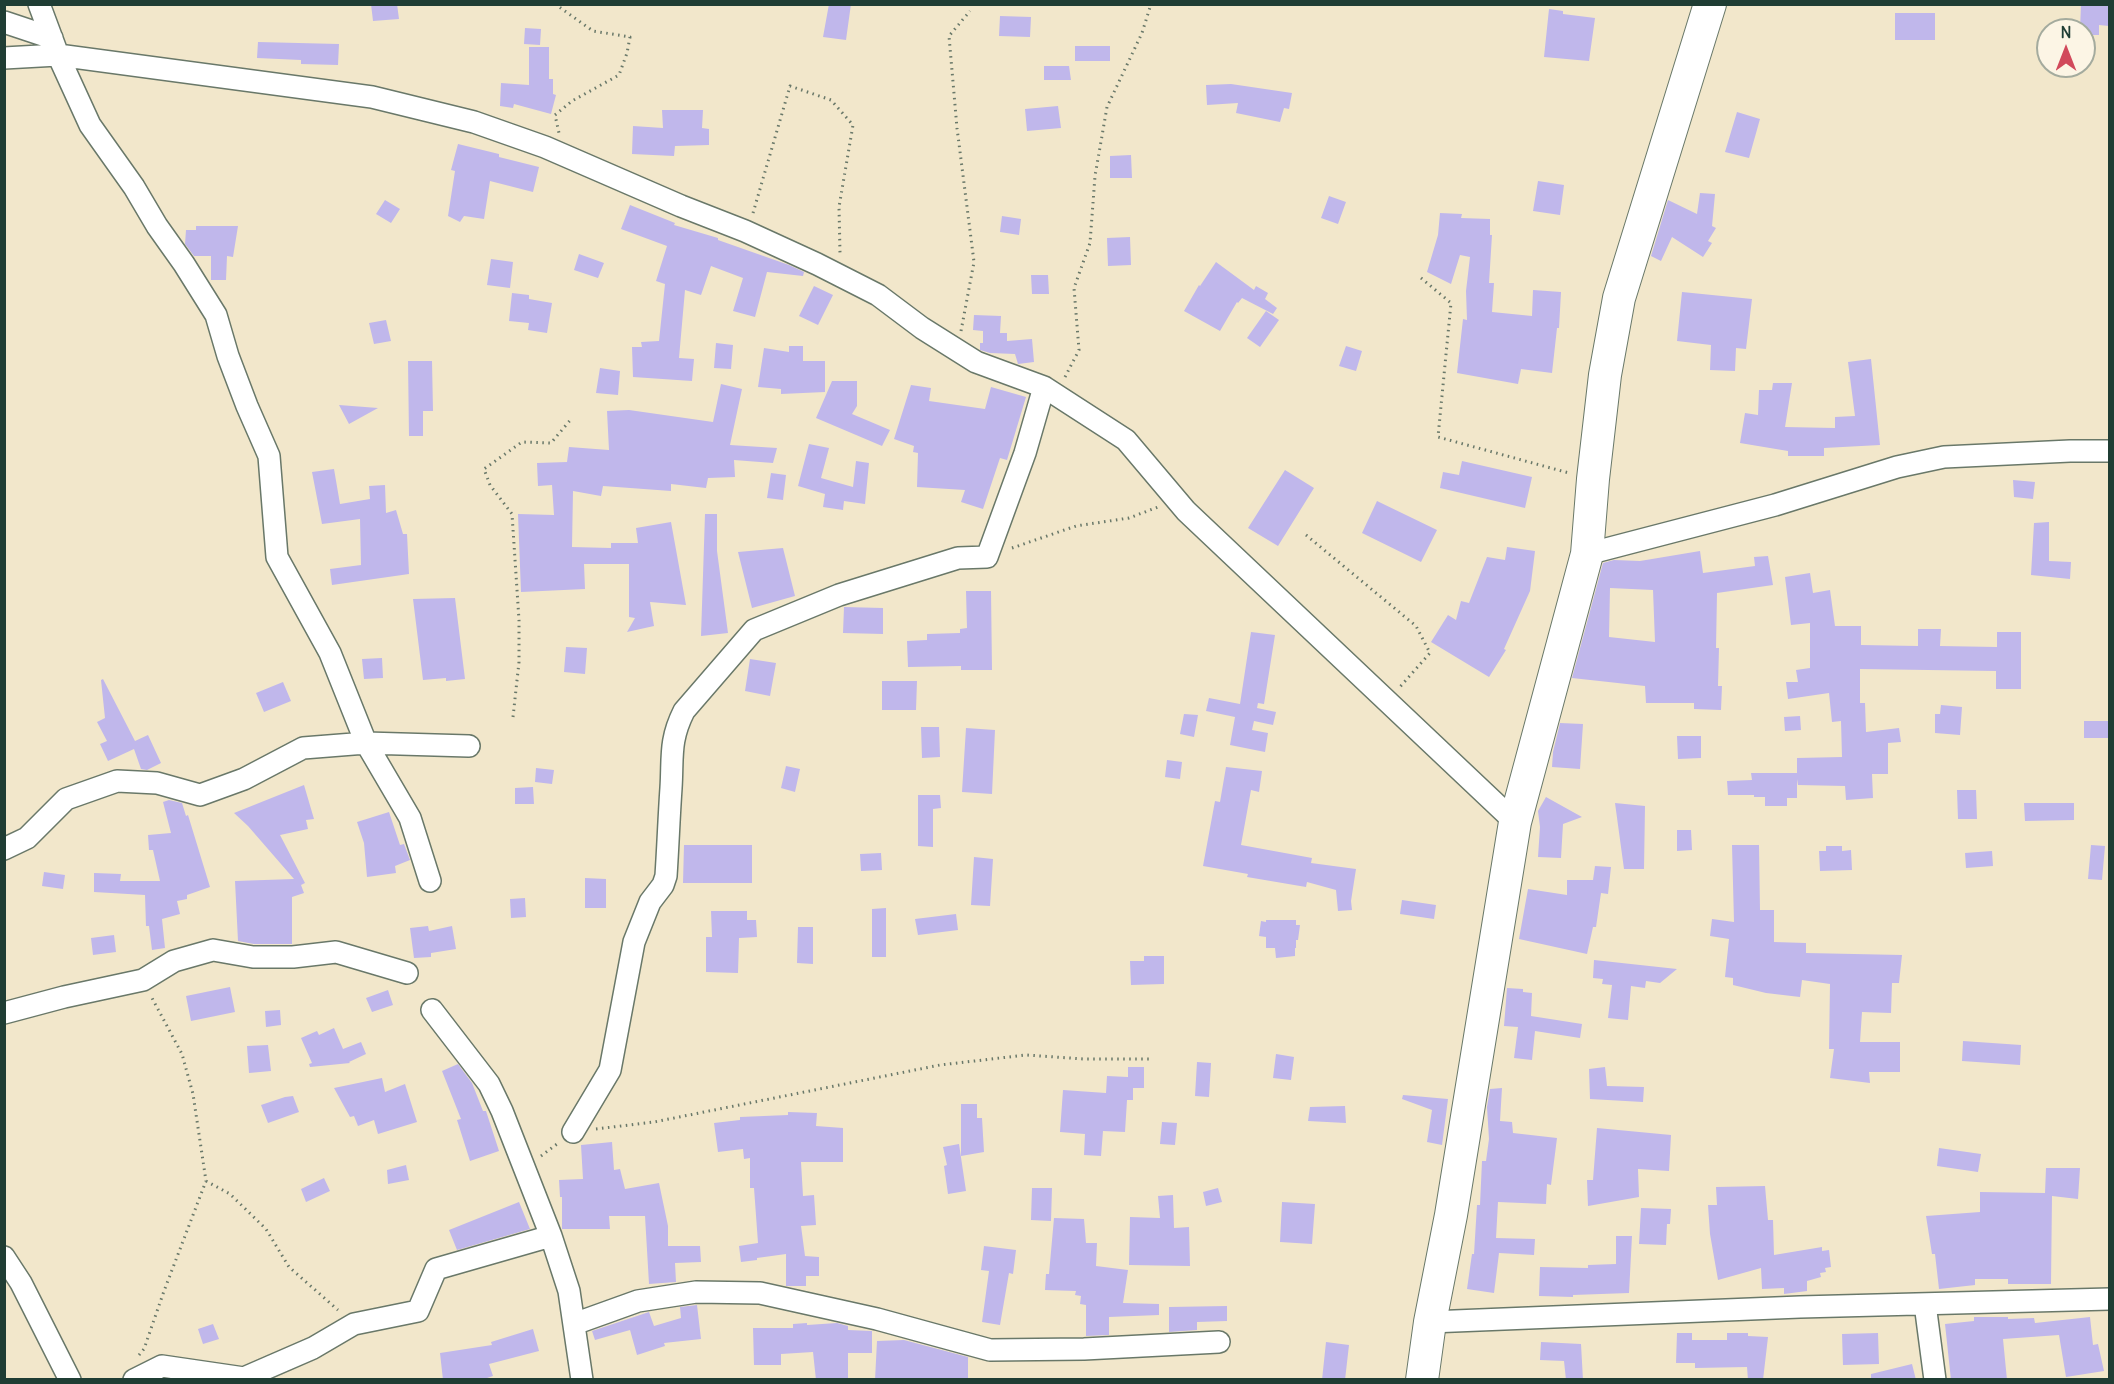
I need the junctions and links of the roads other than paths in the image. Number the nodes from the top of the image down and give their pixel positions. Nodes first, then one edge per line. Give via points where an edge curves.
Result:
1 (39, 4) edge
2 (1710, 4) edge
3 (4, 22) edge
4 (55, 46) junction
5 (4, 58) edge
6 (1050, 391) junction
7 (2109, 451) edge
8 (1587, 554) junction
9 (366, 743) junction
10 (469, 747) dead end
11 (1515, 822) junction
12 (4, 849) edge
13 (430, 881) dead end
14 (407, 973) dead end
15 (432, 1010) dead end
16 (4, 1013) edge
17 (573, 1132) road end
18 (551, 1236) junction
19 (4, 1257) edge
20 (2109, 1299) edge
21 (1926, 1304) junction
22 (1430, 1322) junction
23 (574, 1324) junction
24 (1219, 1342) dead end
25 (70, 1380) edge
26 (134, 1380) edge
27 (582, 1380) edge
28 (1422, 1380) edge
29 (1935, 1380) edge

1 - 4 street
2 - 8 main road via 1619,298 1605,375
3 - 4 street
4 - 5 street
4 - 6 street via 372,97 474,122 746,231 878,296 976,362
4 - 9 street via 90,125 216,315 228,356 269,456 277,557 330,653
6 - 11 street via 1126,441 1186,511
6 - 17 street via 987,557 958,558 849,591 754,630 684,711 672,741 666,876 650,902 634,942 610,1070
7 - 8 street via 1944,457
8 - 11 main road
9 - 10 street
9 - 12 street via 303,748 243,779 200,795 157,783 117,781 66,799 27,838
9 - 13 street via 410,818
11 - 22 main road
14 - 16 street via 336,952 253,957 213,950 174,962 143,980
15 - 18 street via 489,1084
18 - 23 street
18 - 26 street via 436,1269 418,1311 354,1324 313,1348 243,1378 162,1366
19 - 25 street
20 - 21 street
21 - 22 street
21 - 29 street
22 - 28 main road
23 - 24 street via 638,1302 696,1292 760,1293 990,1350
23 - 27 street

